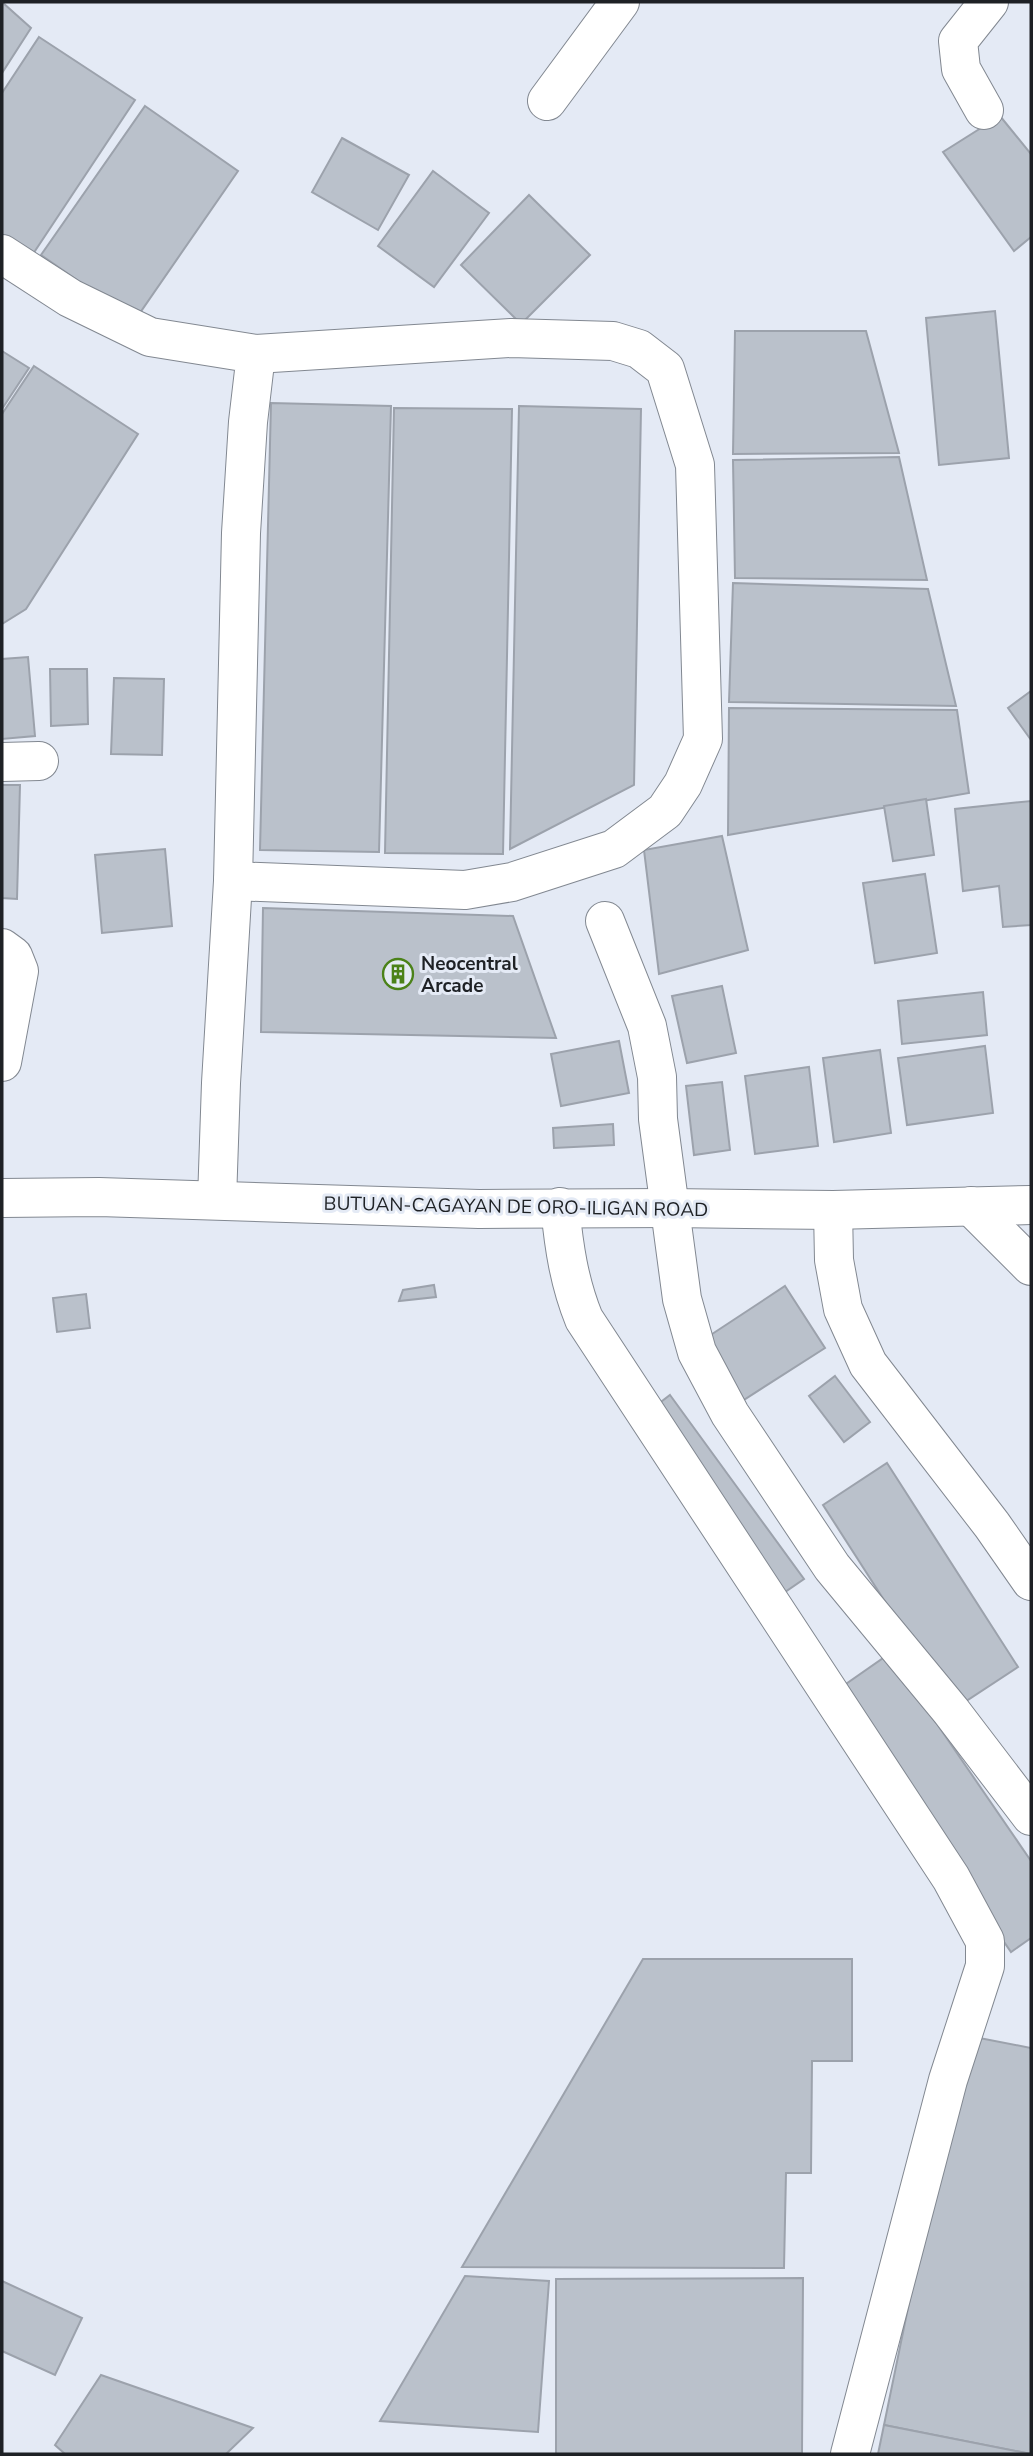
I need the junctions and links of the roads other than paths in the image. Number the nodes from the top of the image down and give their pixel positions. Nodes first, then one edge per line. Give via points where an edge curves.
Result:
1 (620, 2) edge
2 (989, 2) edge
3 (547, 101) dead end
4 (984, 110) dead end
5 (2, 254) edge
6 (256, 354) junction
7 (233, 881) junction
8 (606, 921) dead end
9 (2, 948) edge
10 (2, 1062) edge
11 (2, 1198) edge
12 (216, 1200) junction
13 (1031, 1205) edge
14 (971, 1206) junction
15 (560, 1208) junction
16 (670, 1208) junction
17 (833, 1210) junction
18 (1031, 1266) edge
19 (1031, 1581) edge
20 (1031, 1816) edge
21 (850, 2454) edge

1 - 3 main road
2 - 4 main road via 958,41 961,69
5 - 6 main road via 70,298 150,337
6 - 7 main road via 241,533
6 - 7 main road via 511,338 613,341 639,349 665,369 695,465 703,739 684,784 665,811 645,826 614,849 512,882 465,890
7 - 12 main road
8 - 16 main road via 647,1026 657,1077
9 - 10 main road via 13,956 19,971
11 - 12 main road, BUTUAN-CAGAYAN DE ORO-ILIGAN ROAD
12 - 15 main road, BUTUAN-CAGAYAN DE ORO-ILIGAN ROAD
13 - 14 main road, BUTUAN-CAGAYAN DE ORO-ILIGAN ROAD
14 - 17 main road, BUTUAN-CAGAYAN DE ORO-ILIGAN ROAD
14 - 18 main road
15 - 16 main road, BUTUAN-CAGAYAN DE ORO-ILIGAN ROAD
15 - 21 main road via 572,1290 584,1319 951,1878 985,1941 985,1966 948,2080
16 - 17 main road, BUTUAN-CAGAYAN DE ORO-ILIGAN ROAD
16 - 20 main road via 682,1299 697,1352 730,1414 832,1567
17 - 19 main road via 834,1260 843,1309 868,1364

